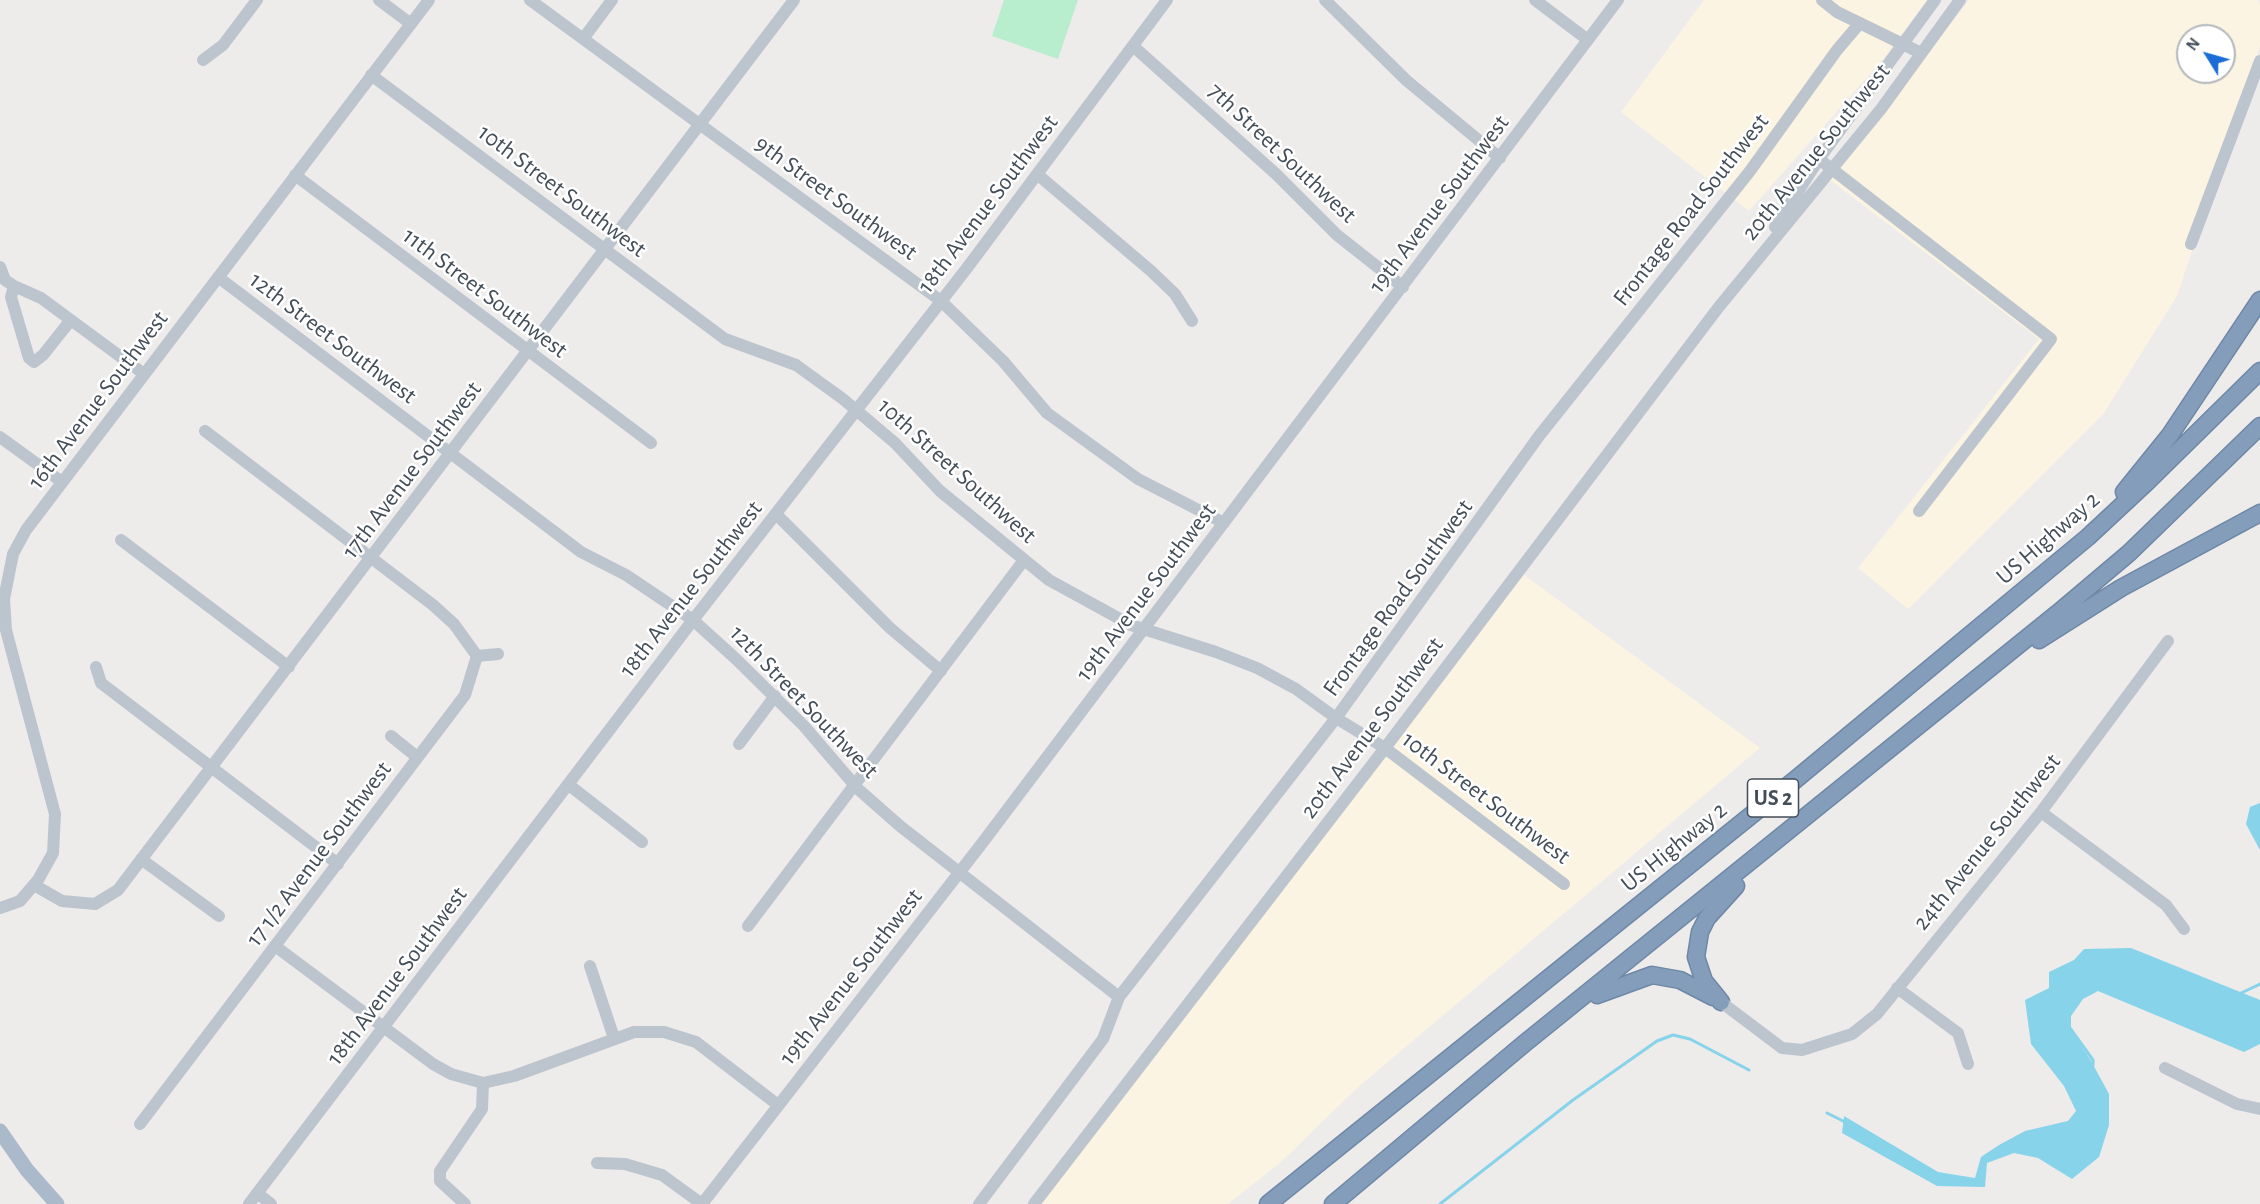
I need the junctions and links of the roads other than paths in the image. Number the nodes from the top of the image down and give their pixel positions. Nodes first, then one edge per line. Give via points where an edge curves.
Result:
1 (257, 0) edge
2 (380, 0) edge
3 (429, 0) edge
4 (530, 0) edge
5 (612, 0) edge
6 (794, 0) edge
7 (1167, 0) edge
8 (1326, 0) edge
9 (1535, 0) edge
10 (1618, 0) edge
11 (1822, 0) edge
12 (1935, 0) edge
13 (1960, 0) edge
14 (1860, 23) junction
15 (411, 24) junction
16 (583, 39) junction
17 (1588, 40) junction
18 (1133, 45) junction
19 (1902, 45) junction
20 (1921, 53) junction
21 (202, 60) dead end
22 (2260, 61) edge
23 (371, 75) junction
24 (699, 124) junction
25 (1500, 158) junction
26 (1819, 159) junction
27 (1832, 168) junction
28 (1037, 174) junction
29 (295, 175) junction
30 (2191, 244) dead end
31 (605, 248) junction
32 (0, 267) edge
33 (218, 277) junction
34 (1743, 277) junction
35 (14, 286) junction
36 (1403, 287) junction
37 (2260, 300) edge
38 (941, 301) junction
39 (70, 321) junction
40 (1192, 321) dead end
41 (528, 351) junction
42 (2260, 371) edge
43 (144, 374) junction
44 (857, 410) junction
45 (2260, 426) edge
46 (206, 431) dead end
47 (0, 437) edge
48 (651, 442) dead end
49 (451, 454) junction
50 (62, 482) junction
51 (1919, 511) dead end
52 (2260, 513) edge
53 (776, 514) junction
54 (1224, 523) junction
55 (121, 540) dead end
56 (370, 559) junction
57 (2061, 559) junction
58 (1024, 560) junction
59 (693, 620) junction
60 (1143, 630) junction
61 (2168, 641) dead end
62 (498, 654) dead end
63 (477, 656) junction
64 (96, 667) dead end
65 (290, 667) junction
66 (941, 671) junction
67 (1966, 688) junction
68 (775, 696) junction
69 (1336, 718) junction
70 (391, 736) dead end
71 (739, 744) dead end
72 (1385, 748) junction
73 (417, 757) junction
74 (212, 767) junction
75 (569, 785) junction
76 (855, 785) junction
77 (2041, 812) junction
78 (1785, 836) junction
79 (642, 842) dead end
80 (141, 859) junction
81 (338, 864) junction
82 (960, 873) junction
83 (1564, 884) dead end
84 (33, 885) junction
85 (0, 908) edge
86 (219, 916) dead end
87 (748, 927) dead end
88 (2184, 929) dead end
89 (275, 946) junction
90 (590, 966) dead end
91 (1897, 988) junction
92 (1119, 997) junction
93 (1721, 1002) junction
94 (1568, 1010) junction
95 (384, 1028) junction
96 (614, 1038) junction
97 (1968, 1064) dead end
98 (2165, 1068) dead end
99 (483, 1083) junction
100 (778, 1105) junction
101 (2260, 1109) edge
102 (140, 1124) dead end
103 (0, 1131) edge
104 (597, 1163) dead end
105 (257, 1193) junction
106 (57, 1204) edge
107 (249, 1204) edge
108 (271, 1204) edge
109 (465, 1204) edge
110 (702, 1204) edge
111 (979, 1204) edge
112 (1034, 1204) edge
113 (1268, 1204) edge
114 (1333, 1204) edge

1 - 21 street via 223,45
2 - 15 street
3 - 15 street, 16th Avenue Southwest
4 - 16 street, 9th Street Southwest
5 - 16 street
6 - 24 street, 17th Avenue Southwest
7 - 18 street, 18th Avenue Southwest
8 - 25 street via 1406,80
9 - 17 street
10 - 17 street, 19th Avenue Southwest
11 - 14 street
12 - 19 street, 20th Avenue Southwest
13 - 20 street, 20th Avenue Southwest
14 - 19 street
14 - 69 street, Frontage Road Southwest via 1750,171 1539,436
15 - 23 street, 16th Avenue Southwest
16 - 24 street, 9th Street Southwest
17 - 25 street, 19th Avenue Southwest
18 - 28 street, 18th Avenue Southwest
18 - 36 street, 7th Street Southwest via 1276,174 1337,235
19 - 20 street, 20th Avenue Southwest
19 - 26 street, 20th Avenue Southwest
20 - 27 street, 20th Avenue Southwest
22 - 30 street
23 - 29 street, 16th Avenue Southwest
23 - 31 street, 10th Street Southwest
24 - 31 street, 17th Avenue Southwest
24 - 38 street, 9th Street Southwest
25 - 36 street, 19th Avenue Southwest
26 - 27 street
26 - 34 street, 20th Avenue Southwest
27 - 34 street, 20th Avenue Southwest
27 - 51 street via 2052,339
28 - 38 street, 18th Avenue Southwest
28 - 40 street via 1151,271 1175,294
29 - 33 street, 16th Avenue Southwest
29 - 41 street, 11th Street Southwest
31 - 41 street, 17th Avenue Southwest
31 - 44 street, 10th Street Southwest via 725,339 796,365
32 - 35 street via 5,280
33 - 43 street, 16th Avenue Southwest
33 - 49 street, 12th Street Southwest
34 - 72 street, 20th Avenue Southwest
35 - 39 street via 41,298
35 - 39 street via 11,297 29,358 34,362
36 - 54 street, 19th Avenue Southwest
37 - 57 highway via 2169,435 2128,488
38 - 44 street, 18th Avenue Southwest
38 - 54 street, 9th Street Southwest via 1003,361 1047,413 1138,479
39 - 43 street
41 - 48 street, 11th Street Southwest
41 - 49 street, 17th Avenue Southwest
42 - 57 highway, US Highway 2 / US 2 via 2147,482
43 - 50 street, 16th Avenue Southwest
44 - 53 street, 18th Avenue Southwest
44 - 58 street, 10th Street Southwest via 940,491
45 - 67 highway, US 2 via 2129,553
46 - 56 street
47 - 50 street
49 - 56 street, 17th Avenue Southwest
49 - 59 street, 12th Street Southwest via 582,552 626,575
50 - 84 street, 16th Avenue Southwest via 13,554 4,599 6,630 55,814 53,853
52 - 67 highway via 2121,588
53 - 59 street, 18th Avenue Southwest
53 - 66 street via 890,628
54 - 60 street, 19th Avenue Southwest
55 - 65 street
56 - 63 street via 454,624
56 - 65 street, 17th Avenue Southwest
57 - 113 highway, US Highway 2 / US 2 via 1777,795
58 - 60 street, 10th Street Southwest via 1098,609
58 - 66 street
59 - 68 street, 12th Street Southwest
59 - 75 street, 18th Avenue Southwest
60 - 69 street, 10th Street Southwest via 1257,668 1296,688
60 - 82 street, 19th Avenue Southwest
61 - 77 street, 24th Avenue Southwest
62 - 63 street
63 - 73 street, 17 1/2 Avenue Southwest via 465,695
64 - 74 street via 101,683
65 - 74 street, 17th Avenue Southwest
66 - 76 street
67 - 78 highway, US 2
68 - 71 street
68 - 76 street, 12th Street Southwest
69 - 72 street, 10th Street Southwest
69 - 92 street, Frontage Road Southwest
70 - 73 street
72 - 83 street, 10th Street Southwest
72 - 112 street, 20th Avenue Southwest
73 - 81 street, 17 1/2 Avenue Southwest
74 - 80 street, 17th Avenue Southwest
74 - 81 street
75 - 79 street
75 - 95 street, 18th Avenue Southwest
76 - 82 street, 12th Street Southwest
76 - 87 street
77 - 88 street via 2166,905
77 - 91 street, 24th Avenue Southwest
78 - 93 highway via 1723,899 1700,932 1696,957 1704,981
78 - 94 highway, US 2
80 - 84 street, 17th Avenue Southwest via 118,890 95,904 62,901
80 - 86 street
81 - 89 street, 17 1/2 Avenue Southwest
82 - 92 street, 12th Street Southwest
82 - 100 street, 19th Avenue Southwest
84 - 85 street, 16th Avenue Southwest via 20,901
89 - 95 street
89 - 102 street, 17 1/2 Avenue Southwest
90 - 96 street
91 - 93 street, 24th Avenue Southwest via 1877,1014 1852,1034 1802,1050 1782,1048
91 - 97 street via 1958,1033
92 - 111 street, Frontage Road Southwest via 1102,1039
93 - 94 highway via 1680,980 1652,975 1615,986
94 - 114 highway, US 2
95 - 99 street via 451,1074
95 - 105 street, 18th Avenue Southwest
96 - 99 street via 514,1076
96 - 100 street via 634,1032 664,1032 696,1042
98 - 101 street via 2237,1104
99 - 109 street via 482,1109 440,1171 440,1181
100 - 110 street, 19th Avenue Southwest
103 - 106 main road
104 - 110 street via 625,1164 662,1175
105 - 107 street, 18th Avenue Southwest
105 - 108 street

